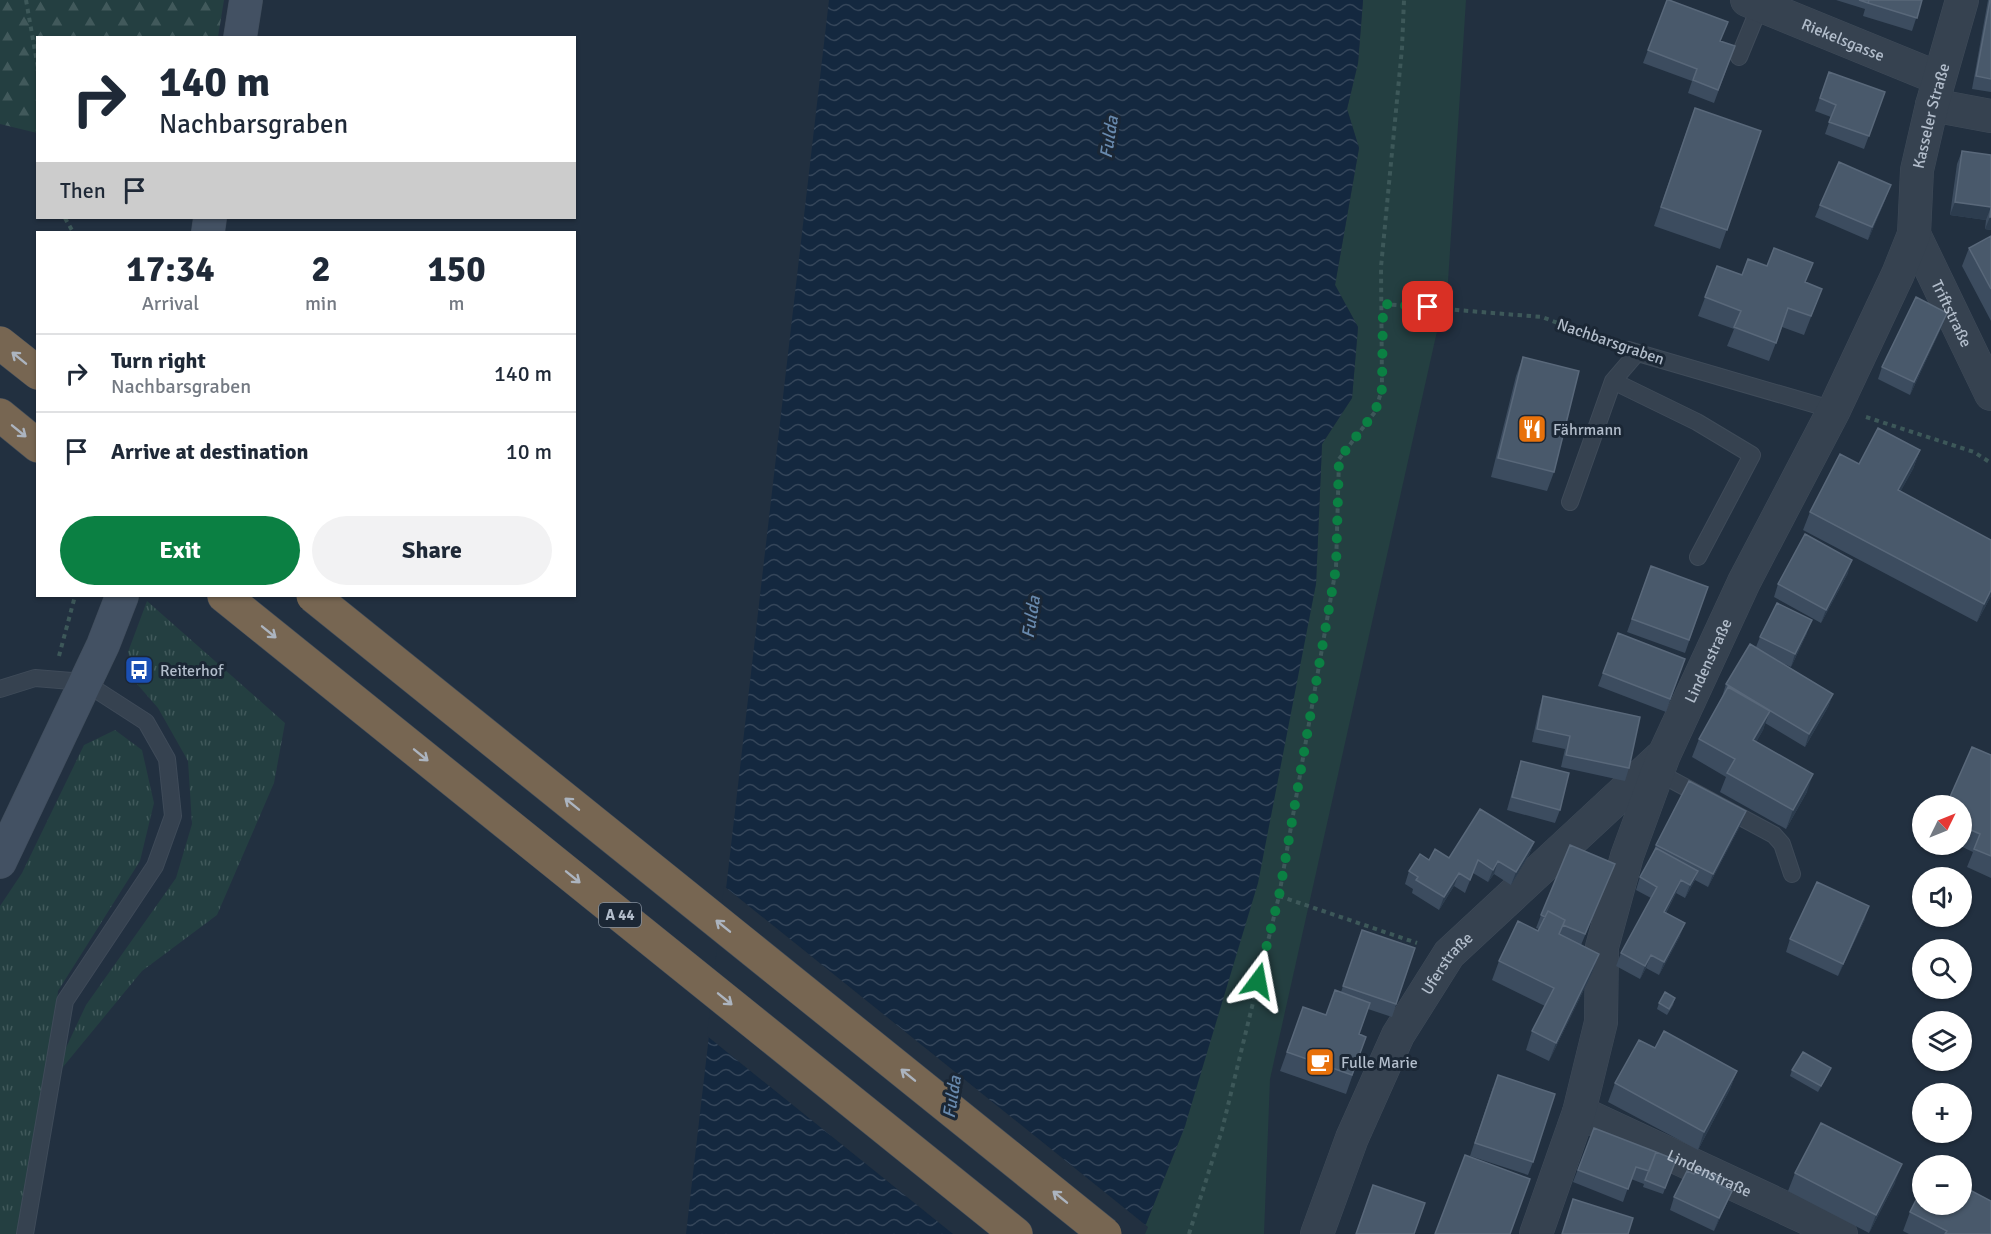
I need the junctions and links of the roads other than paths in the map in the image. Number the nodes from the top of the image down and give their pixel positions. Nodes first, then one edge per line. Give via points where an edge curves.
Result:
1 (246, 0) edge
2 (1962, 0) edge
3 (1754, 3) edge
4 (240, 36) edge
5 (1739, 57) dead end
6 (1935, 91) junction
7 (1991, 116) edge
8 (1914, 234) junction
9 (0, 343) edge
10 (36, 371) edge
11 (1613, 381) junction
12 (1991, 394) edge
13 (1834, 410) junction
14 (0, 415) edge
15 (36, 444) edge
16 (1570, 502) dead end
17 (1698, 557) dead end
18 (122, 597) edge
19 (225, 597) edge
20 (314, 597) edge
21 (68, 681) junction
22 (0, 689) edge
23 (1661, 764) junction
24 (0, 862) edge
25 (1792, 874) dead end
26 (1579, 1112) junction
27 (25, 1234) edge
28 (1016, 1234) edge
29 (1105, 1234) edge
30 (1317, 1234) edge
31 (1536, 1234) edge
32 (1841, 1234) edge

1 - 4 street
2 - 6 street, Kasseler Straße
3 - 5 lane
3 - 6 street, Riekelsgasse
6 - 7 street, Riekelsgasse
6 - 8 street, Kasseler Straße via 1917,170
8 - 12 street, Triftstraße
8 - 13 street, Lindenstraße
10 -> 9 highway
11 - 13 lane, Nachbarsgraben via 1633,351
11 - 16 lane
11 - 17 lane via 1752,454
13 - 23 street, Lindenstraße via 1744,582
14 -> 15 highway
18 - 21 street via 103,645
19 -> 28 highway, A 44
29 -> 20 highway, bridge
21 - 22 lane via 35,678
21 - 24 street
21 - 27 lane via 146,722 167,759 173,816 155,866 65,1001
23 - 25 lane via 1774,835 1782,844
23 - 26 street, Lindenstraße via 1627,856 1602,947 1601,1022
23 - 30 street, Uferstraße via 1449,954 1398,1035 1352,1138
26 - 31 street, Lindenstraße
26 - 32 street, Lindenstraße

